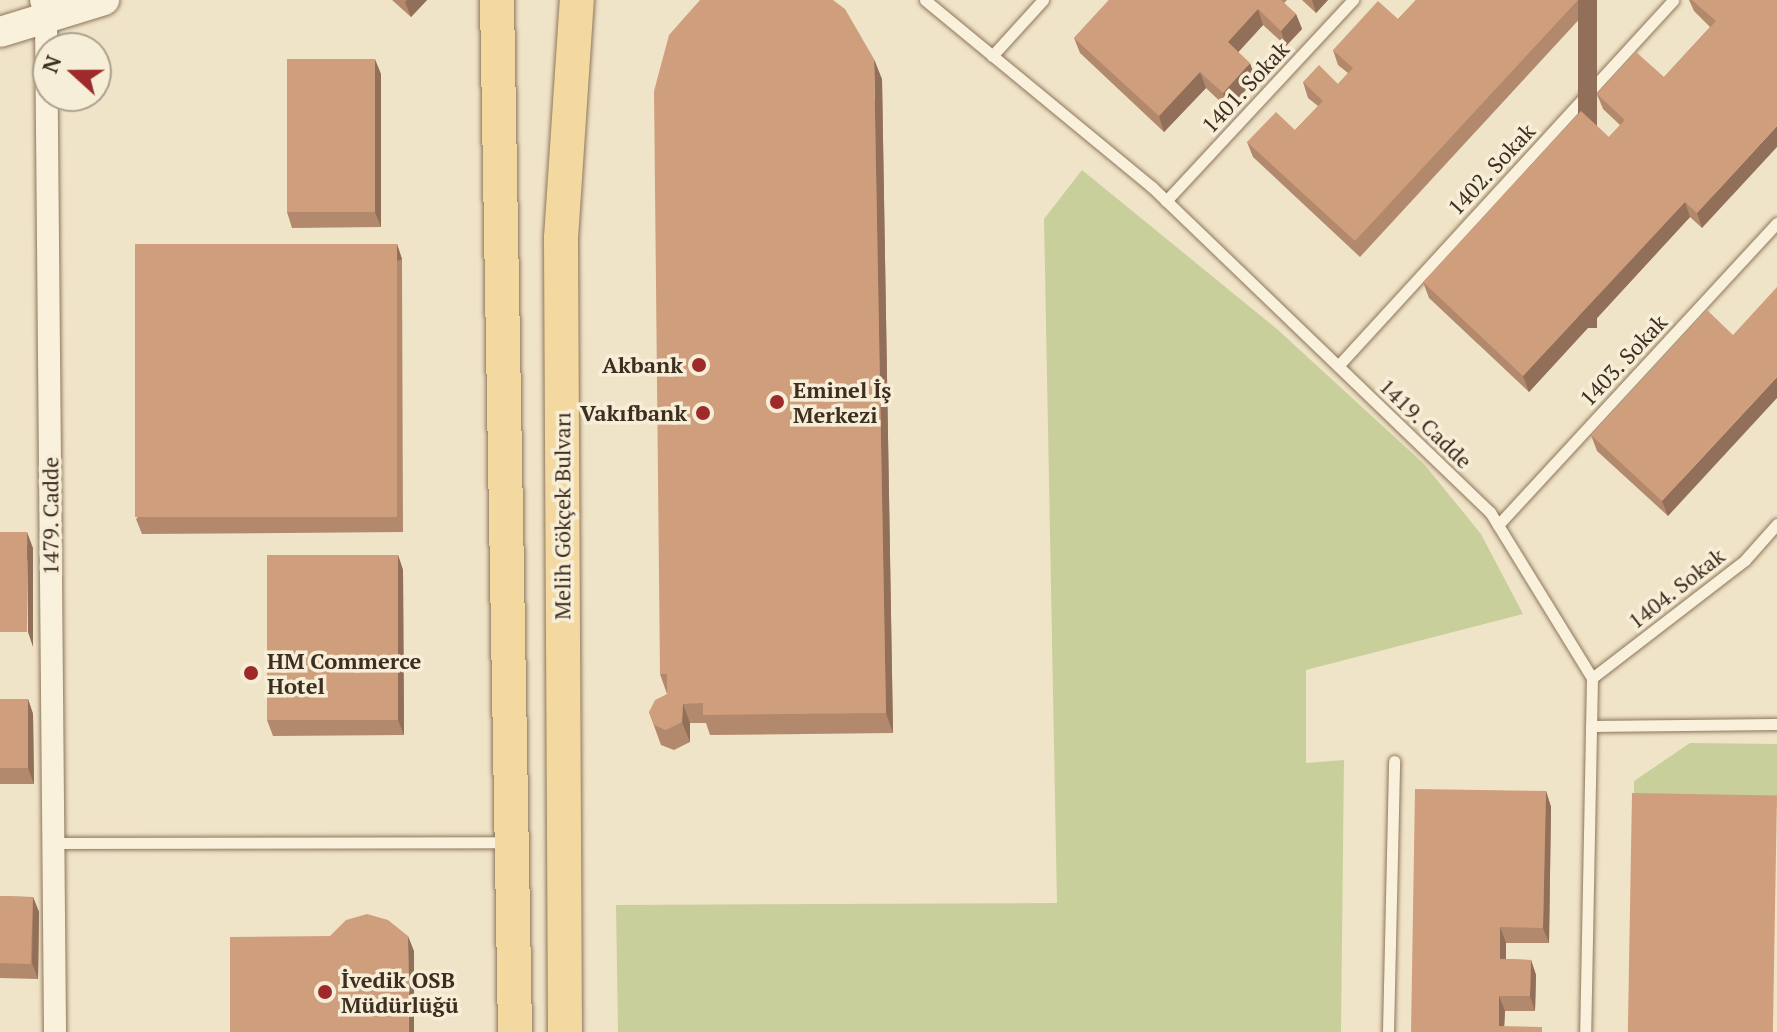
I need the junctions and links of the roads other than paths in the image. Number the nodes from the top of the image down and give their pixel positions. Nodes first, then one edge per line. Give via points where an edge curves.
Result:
1 (104, 0) edge
2 (497, 0) edge
3 (577, 0) edge
4 (925, 0) edge
5 (1043, 0) edge
6 (1353, 0) edge
7 (1673, 0) edge
8 (43, 9) edge
9 (0, 32) edge
10 (992, 56) junction
11 (1166, 201) junction
12 (1777, 223) edge
13 (1338, 366) junction
14 (1777, 524) edge
15 (1498, 525) junction
16 (1592, 678) junction
17 (1777, 724) edge
18 (1591, 726) junction
19 (1394, 761) dead end
20 (516, 842) junction
21 (53, 843) junction
22 (55, 1032) edge
23 (515, 1032) edge
24 (565, 1032) edge
25 (1388, 1032) edge
26 (1585, 1032) edge

1 - 8 street
2 - 20 main road
3 - 24 main road, Melih Gökçek Bulvarı via 561,238
4 - 10 lane, 1419. Cadde
5 - 10 lane
6 - 11 lane, 1401. Sokak
7 - 13 lane, 1402. Sokak
8 - 9 street
8 - 21 street, 1479. Cadde
10 - 11 lane, 1419. Cadde
11 - 13 lane, 1419. Cadde
12 - 15 lane, 1403. Sokak
13 - 15 lane, 1419. Cadde
14 - 16 lane, 1404. Sokak via 1745,560
15 - 16 lane, 1419. Cadde
16 - 18 lane
17 - 18 lane
18 - 26 lane
19 - 25 lane
20 - 21 lane
20 - 23 main road
21 - 22 street, 1479. Cadde

